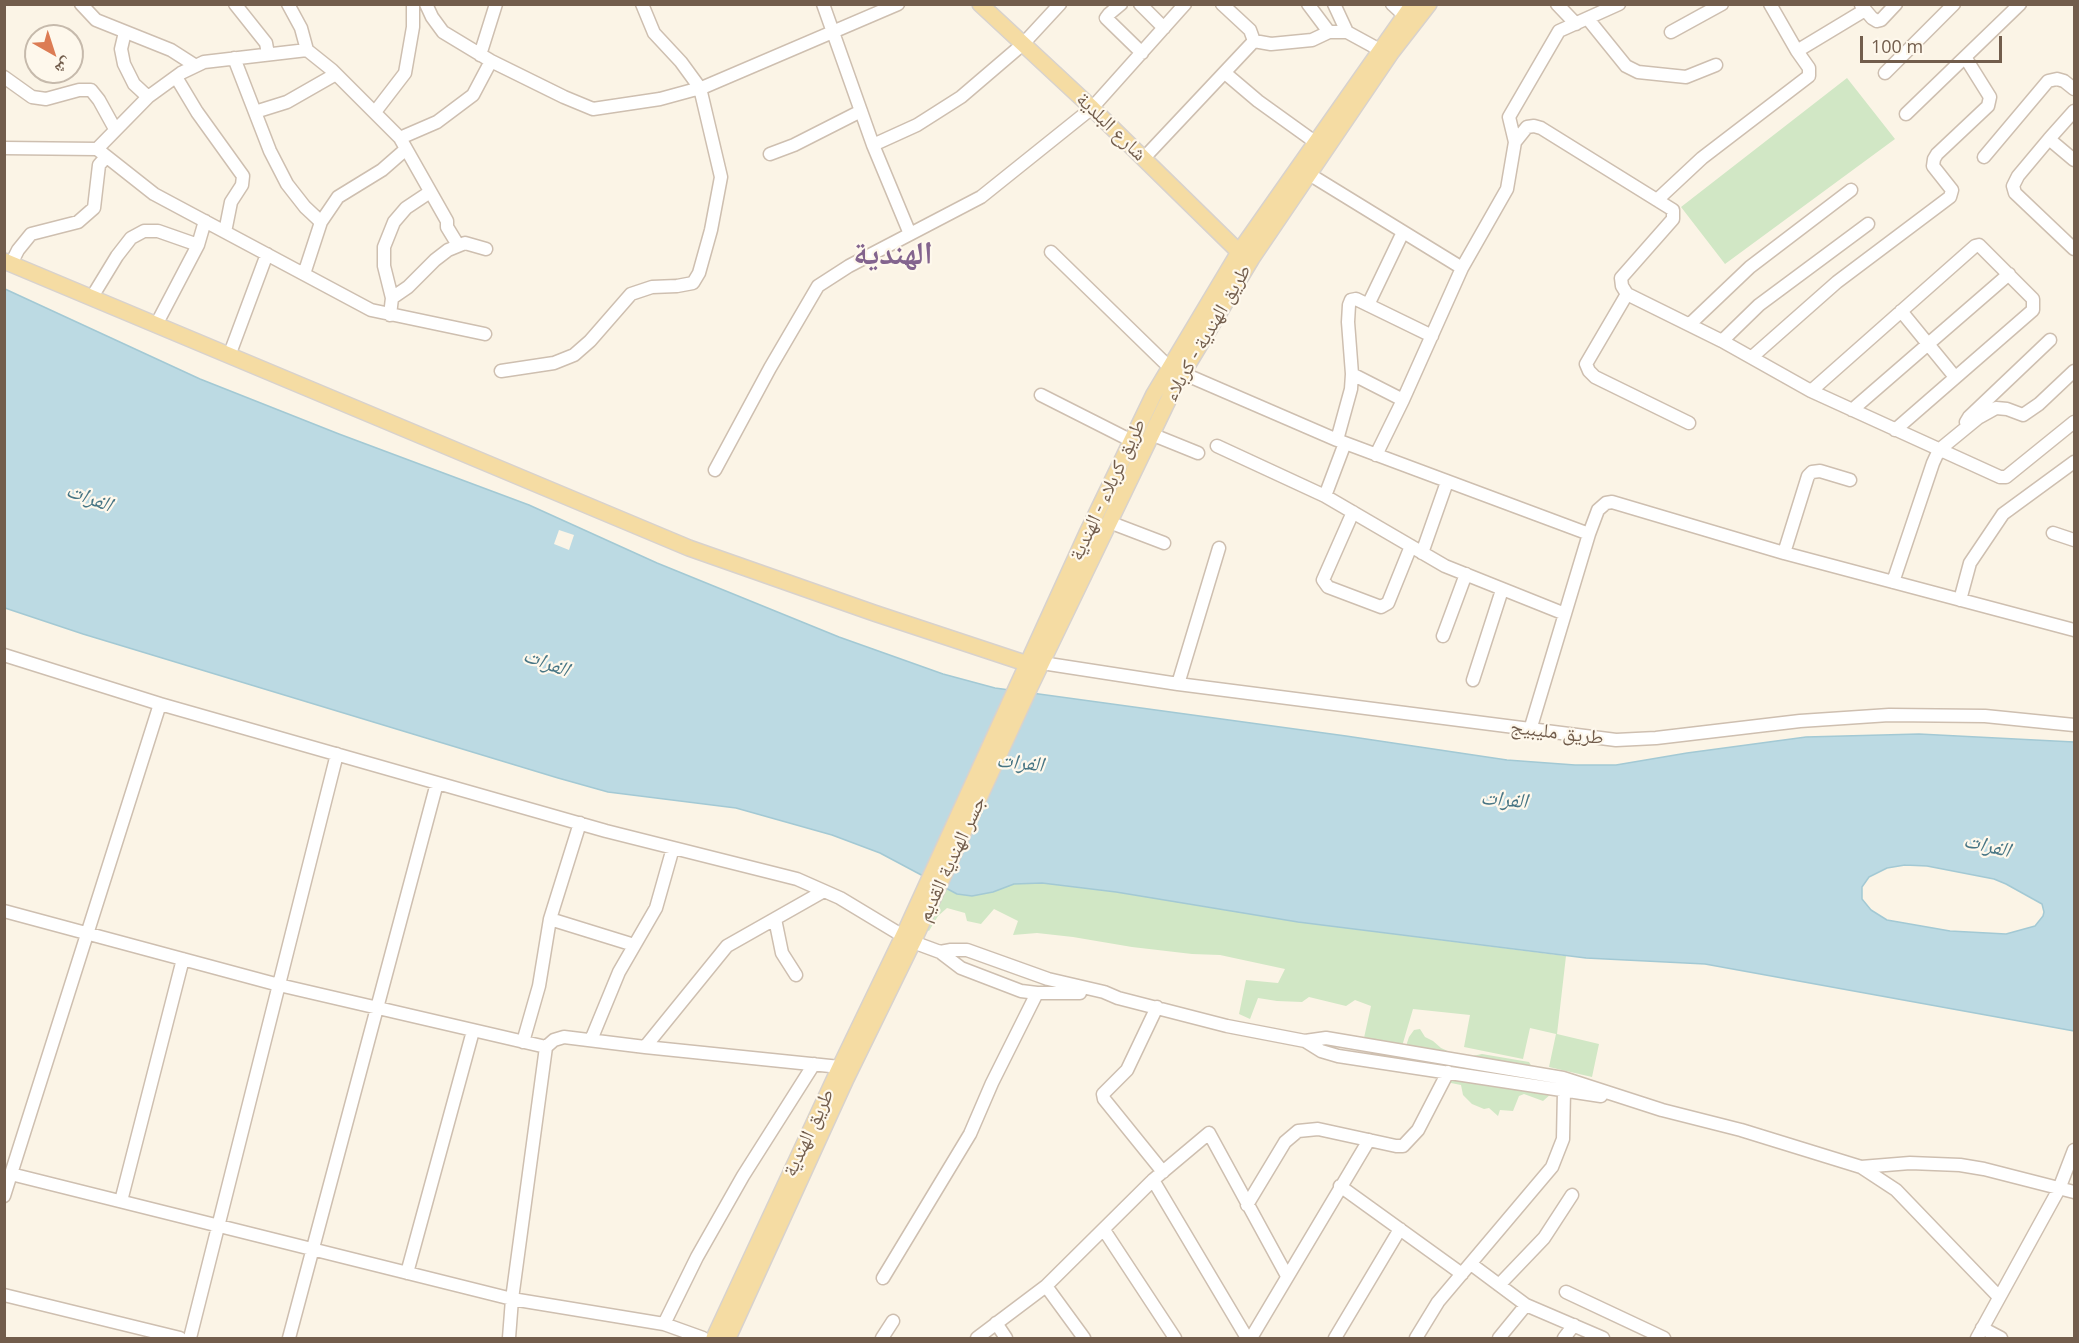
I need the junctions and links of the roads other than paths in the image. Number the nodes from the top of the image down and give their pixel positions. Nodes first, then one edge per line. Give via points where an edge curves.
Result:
1 (81, 4) edge
2 (235, 4) edge
3 (288, 4) edge
4 (413, 4) edge
5 (426, 4) edge
6 (496, 4) edge
7 (642, 4) edge
8 (823, 4) edge
9 (898, 4) edge
10 (980, 4) edge
11 (1060, 4) edge
12 (1121, 4) edge
13 (1140, 4) edge
14 (1185, 4) edge
15 (1222, 4) edge
16 (1308, 4) edge
17 (1334, 4) edge
18 (1392, 4) edge
19 (1429, 4) edge
20 (1557, 4) edge
21 (1619, 4) edge
22 (1722, 4) edge
23 (1770, 4) edge
24 (1896, 4) edge
25 (1954, 4) edge
26 (2020, 4) edge
27 (883, 7) edge
28 (1863, 7) edge
29 (1235, 9) edge
30 (1409, 10) edge
31 (1582, 21) junction
32 (1164, 28) junction
33 (125, 32) junction
34 (832, 32) junction
35 (1347, 32) junction
36 (1671, 32) dead end
37 (1329, 33) junction
38 (1254, 41) junction
39 (1023, 44) junction
40 (307, 50) junction
41 (1380, 50) junction
42 (1797, 51) junction
43 (1142, 52) junction
44 (268, 54) junction
45 (1965, 57) junction
46 (234, 58) junction
47 (486, 58) junction
48 (1716, 65) dead end
49 (196, 66) junction
50 (1225, 73) junction
51 (1885, 73) dead end
52 (336, 74) junction
53 (4, 77) edge
54 (176, 77) junction
55 (700, 88) junction
56 (2074, 89) edge
57 (148, 97) junction
58 (1092, 108) junction
59 (861, 111) junction
60 (2074, 111) edge
61 (255, 112) junction
62 (375, 112) junction
63 (1906, 114) dead end
64 (115, 129) junction
65 (2049, 139) junction
66 (1315, 142) junction
67 (1515, 142) junction
68 (403, 143) junction
69 (873, 145) junction
70 (4, 148) edge
71 (101, 153) junction
72 (770, 154) dead end
73 (1984, 157) dead end
74 (1143, 159) junction
75 (2074, 160) edge
76 (1309, 174) junction
77 (1851, 190) dead end
78 (430, 192) junction
79 (1657, 200) junction
80 (205, 221) junction
81 (321, 222) junction
82 (1868, 224) dead end
83 (225, 232) junction
84 (1403, 232) junction
85 (910, 234) junction
86 (198, 245) junction
87 (458, 245) junction
88 (486, 249) dead end
89 (2074, 249) edge
90 (1052, 252) dead end
91 (1239, 252) junction
92 (267, 254) junction
93 (8, 262) edge
94 (1462, 268) junction
95 (304, 274) junction
96 (2009, 274) junction
97 (1627, 294) junction
98 (92, 297) junction
99 (392, 298) junction
100 (1368, 305) junction
101 (1901, 311) junction
102 (390, 315) junction
103 (1690, 324) junction
104 (156, 325) junction
105 (485, 334) dead end
106 (1432, 336) junction
107 (2050, 339) dead end
108 (1722, 341) junction
109 (1929, 345) junction
110 (229, 356) junction
111 (1752, 357) junction
112 (1175, 370) junction
113 (2074, 371) edge
114 (501, 372) dead end
115 (1352, 374) junction
116 (1955, 377) junction
117 (1811, 391) junction
118 (1041, 395) dead end
119 (1404, 400) junction
120 (1852, 410) junction
121 (2074, 422) edge
122 (1689, 423) dead end
123 (1895, 430) junction
124 (1962, 431) junction
125 (1151, 434) junction
126 (1132, 441) junction
127 (1341, 442) junction
128 (1216, 446) dead end
129 (1939, 450) junction
130 (1198, 453) dead end
131 (1376, 456) junction
132 (2074, 462) edge
133 (715, 470) dead end
134 (1850, 480) dead end
135 (1448, 482) junction
136 (1325, 496) junction
137 (1353, 512) junction
138 (1109, 522) junction
139 (2053, 533) dead end
140 (1589, 534) junction
141 (2074, 540) edge
142 (1164, 543) dead end
143 (1219, 548) dead end
144 (1417, 550) junction
145 (1784, 553) junction
146 (1466, 574) junction
147 (1893, 582) junction
148 (1502, 590) junction
149 (1960, 600) junction
150 (1565, 614) junction
151 (2074, 630) edge
152 (1443, 636) dead end
153 (4, 655) edge
154 (1035, 664) junction
155 (1473, 680) dead end
156 (1178, 684) junction
157 (1024, 686) joint
158 (160, 704) junction
159 (2074, 726) edge
160 (1530, 730) junction
161 (337, 754) junction
162 (437, 783) junction
163 (580, 824) junction
164 (673, 849) junction
165 (824, 891) junction
166 (4, 911) edge
167 (550, 919) junction
168 (775, 919) junction
169 (87, 933) junction
170 (910, 934) junction
171 (634, 945) junction
172 (940, 952) junction
173 (183, 959) junction
174 (796, 975) dead end
175 (279, 985) junction
176 (1037, 993) junction
177 (1118, 998) junction
178 (377, 1007) junction
179 (1157, 1007) junction
180 (473, 1031) junction
181 (591, 1040) junction
182 (1305, 1041) junction
183 (523, 1042) junction
184 (546, 1047) junction
185 (645, 1047) junction
186 (814, 1064) junction
187 (840, 1067) junction
188 (1448, 1072) junction
189 (1564, 1091) junction
190 (1632, 1100) junction
191 (1369, 1140) junction
192 (2074, 1150) edge
193 (1861, 1167) junction
194 (11, 1174) junction
195 (1158, 1176) junction
196 (1340, 1186) junction
197 (2060, 1189) junction
198 (2074, 1192) edge
199 (1572, 1195) dead end
200 (4, 1196) edge
201 (121, 1201) junction
202 (1247, 1204) junction
203 (217, 1225) junction
204 (1400, 1229) junction
205 (1104, 1230) junction
206 (312, 1249) junction
207 (1466, 1269) junction
208 (407, 1273) junction
209 (1287, 1276) junction
210 (883, 1278) dead end
211 (1499, 1285) junction
212 (1046, 1286) junction
213 (1566, 1292) dead end
214 (4, 1295) edge
215 (1999, 1297) junction
216 (512, 1299) junction
217 (1526, 1305) junction
218 (893, 1321) dead end
219 (996, 1323) junction
220 (664, 1324) junction
221 (1574, 1325) junction
222 (1979, 1333) edge
223 (1659, 1337) edge
224 (180, 1338) edge
225 (190, 1338) edge
226 (289, 1338) edge
227 (509, 1338) edge
228 (703, 1338) edge
229 (714, 1338) edge
230 (728, 1338) edge
231 (882, 1338) edge
232 (977, 1338) edge
233 (1006, 1338) edge
234 (1084, 1338) edge
235 (1175, 1338) edge
236 (1249, 1338) edge
237 (1335, 1338) edge
238 (1416, 1338) edge
239 (1499, 1338) edge
240 (1564, 1338) edge
241 (1603, 1338) edge
242 (2001, 1338) edge

1 - 33 street via 96,20
2 - 44 street via 266,43
3 - 40 street via 301,27
4 - 62 street via 405,73
5 - 47 street via 443,32
6 - 47 street
7 - 55 street via 654,33
8 - 34 street
9 - 27 street
10 - 39 main road, شارع البلدية
11 - 39 street
12 - 43 street via 1106,18
13 - 32 street
14 - 32 street
15 - 29 street
16 - 37 street
17 - 35 street
18 - 30 street
19 - 76 main road, طريق الهندية - كربلاء
20 - 31 street
21 - 31 street
22 - 36 street
23 - 42 street
24 - 28 street via 1877,21
25 - 51 street
26 - 45 street
27 - 34 street
28 - 42 street
29 - 38 street
30 - 41 main road, طريق كربلاء - الهندية
31 - 48 street via 1626,66 1638,72 1686,77
31 - 67 street via 1559,32 1509,117
32 - 43 street
33 - 49 street via 171,50
33 - 57 street via 121,49 124,64 134,84
34 - 55 street
34 - 59 street
35 - 37 street
35 - 41 street
37 - 38 street via 1312,40 1271,44
38 - 50 street
39 - 58 main road, شارع البلدية
39 - 69 street via 961,96 917,125
40 - 44 street
40 - 52 street
41 - 66 main road, طريق كربلاء - الهندية
42 - 79 street via 1809,68 1809,76 1702,158
43 - 58 street
44 - 46 street
45 - 63 street
45 - 111 street via 1990,97 1988,106 1934,159 1933,166 1952,190 1950,197 1837,282
46 - 49 street
46 - 61 street
47 - 55 street via 593,109 660,99
47 - 68 street via 473,95
49 - 54 street
50 - 66 street
50 - 74 street
52 - 61 street via 287,102
52 - 62 street
53 - 64 street via 32,97 46,99 91,90
54 - 57 street
54 - 83 street via 243,176 231,202
55 - 114 street via 721,177 711,230 693,283 652,287 631,294 574,355 554,363
56 - 73 street via 2064,81 2048,81
57 - 64 street
58 - 74 main road, شارع البلدية
58 - 85 street via 981,197
59 - 69 street
59 - 72 street
60 - 65 street
61 - 81 street via 287,184
62 - 68 street
64 - 71 street
65 - 75 street
65 - 89 street via 2013,186 2015,193
66 - 91 main road, طريق كربلاء - الهندية
67 - 79 street via 1527,127 1541,128
67 - 94 street via 1507,189
68 - 78 street
68 - 81 street via 381,170 338,197
69 - 85 street
70 - 71 street
71 - 80 street via 153,194
71 - 93 street via 94,208 78,222 31,234
74 - 91 main road, شارع البلدية
76 - 84 street
76 - 112 main road, طريق الهندية - كربلاء
77 - 103 street via 1750,267
78 - 87 street
78 - 99 street via 400,214 384,247
79 - 97 street via 1673,210 1673,219 1621,278
80 - 83 street
80 - 86 street
81 - 95 street
82 - 108 street via 1759,305
83 - 92 street
84 - 94 street
84 - 100 street
85 - 133 street via 818,286
86 - 98 street via 158,231 144,231 131,238
86 - 104 street
87 - 88 street
87 - 99 street via 440,255 420,277
90 - 112 street
91 - 112 main road, طريق كربلاء - الهندية
92 - 95 street
92 - 110 street
93 - 98 main road
94 - 106 street
95 - 102 street via 371,310
96 - 101 street via 1984,248 1975,246
96 - 109 street
96 - 116 street via 2033,299 2033,310
97 - 103 street
97 - 122 street via 1586,364 1589,371
98 - 104 main road
99 - 102 street
100 - 106 street
100 - 115 street via 1356,299 1349,305
101 - 109 street
101 - 117 street
102 - 105 street
103 - 108 street
104 - 110 main road
106 - 119 street
107 - 124 street via 1969,417
108 - 111 street
109 - 116 street
109 - 120 street
110 - 154 main road via 689,549
111 - 117 street
112 - 125 main road, طريق الهندية - كربلاء
112 - 126 main road, طريق كربلاء - الهندية
112 - 127 street
113 - 124 street via 2023,415 1996,408
115 - 119 street
115 - 127 street
116 - 123 street
117 - 120 street
118 - 126 street
119 - 131 street
120 - 123 street
121 - 129 street via 2006,477
123 - 129 street
124 - 129 street
125 - 130 street
125 - 138 main road, طريق الهندية - كربلاء
126 - 154 main road, طريق كربلاء - الهندية via 1087,533
127 - 131 street
127 - 136 street
128 - 136 street
129 - 147 street
131 - 135 street
132 - 149 street via 2003,514 1970,563
134 - 145 street via 1820,471 1808,476
135 - 140 street
135 - 144 street
136 - 137 street
137 - 144 street
137 - 144 street via 1323,580 1328,587 1381,607 1388,603
138 - 142 street
138 - 154 main road, طريق الهندية - كربلاء
139 - 141 street
140 - 145 street via 1602,505 1612,502
140 - 150 street
143 - 156 street
144 - 146 street
145 - 147 street
146 - 148 street
146 - 152 street
147 - 149 street
148 - 150 street
148 - 155 street
149 - 151 street
150 - 160 street
153 - 158 street
154 - 156 street, طريق مليبيج
154 - 157 main road, طريق كربلاء - الهندية
156 - 160 street, طريق مليبيج
157 - 170 main road, جسر الهندية القديم
158 - 161 street
158 - 169 street
159 - 160 street, طريق مليبيج via 1985,716 1889,715 1617,740
161 - 162 street
161 - 175 street
162 - 163 street
162 - 178 street
163 - 164 street
163 - 167 street
164 - 165 street via 797,879
164 - 171 street via 656,908
165 - 168 street
165 - 170 street
166 - 169 street
167 - 171 street
167 - 183 street via 539,986
168 - 174 street via 782,953
168 - 185 street via 727,946
169 - 173 street
169 - 194 street
170 - 172 street
170 - 187 main road, طريق الهندية
170 - 230 main road, طريق الهندية
171 - 181 street
172 - 176 street via 961,968 1021,991
172 - 177 street via 967,950 1048,979
173 - 175 street
173 - 201 street
175 - 178 street
175 - 203 street
176 - 177 street
176 - 210 street via 970,1134
177 - 179 street
178 - 180 street
178 - 206 street
179 - 182 street
179 - 195 street via 1127,1070 1103,1094
180 - 183 street
180 - 208 street
181 - 184 street via 564,1036
181 - 185 street
182 - 188 street via 1338,1056
182 - 190 street via 1326,1038 1563,1077
183 - 184 street
184 - 216 street
185 - 186 street
186 - 187 street
186 - 220 street via 743,1176
187 - 229 main road, طريق الهندية
188 - 189 street
188 - 191 street via 1418,1130 1403,1146
189 - 190 street
189 - 207 street via 1563,1139 1552,1167
190 - 193 street
191 - 196 street
191 - 202 street via 1318,1129 1298,1131 1285,1142
192 - 197 street
193 - 197 street via 1910,1163 1960,1165
193 - 215 street via 1896,1190
194 - 200 street
194 - 201 street
195 - 202 street via 1209,1133
195 - 205 street
195 - 236 street
196 - 204 street
196 - 209 street
197 - 198 street
197 - 215 street
199 - 211 street via 1544,1238
201 - 203 street
202 - 209 street
203 - 206 street
203 - 225 street
204 - 207 street
204 - 237 street
205 - 212 street
205 - 235 street
206 - 208 street
206 - 226 street
207 - 211 street
207 - 238 street via 1438,1302
208 - 216 street
209 - 236 street
211 - 217 street
212 - 219 street
212 - 234 street
213 - 223 street
214 - 224 street
215 - 222 street
216 - 220 street
216 - 227 street
217 - 221 street
217 - 239 street
218 - 231 street
219 - 232 street
219 - 233 street
220 - 228 street
221 - 240 street
221 - 241 street
222 - 242 street

